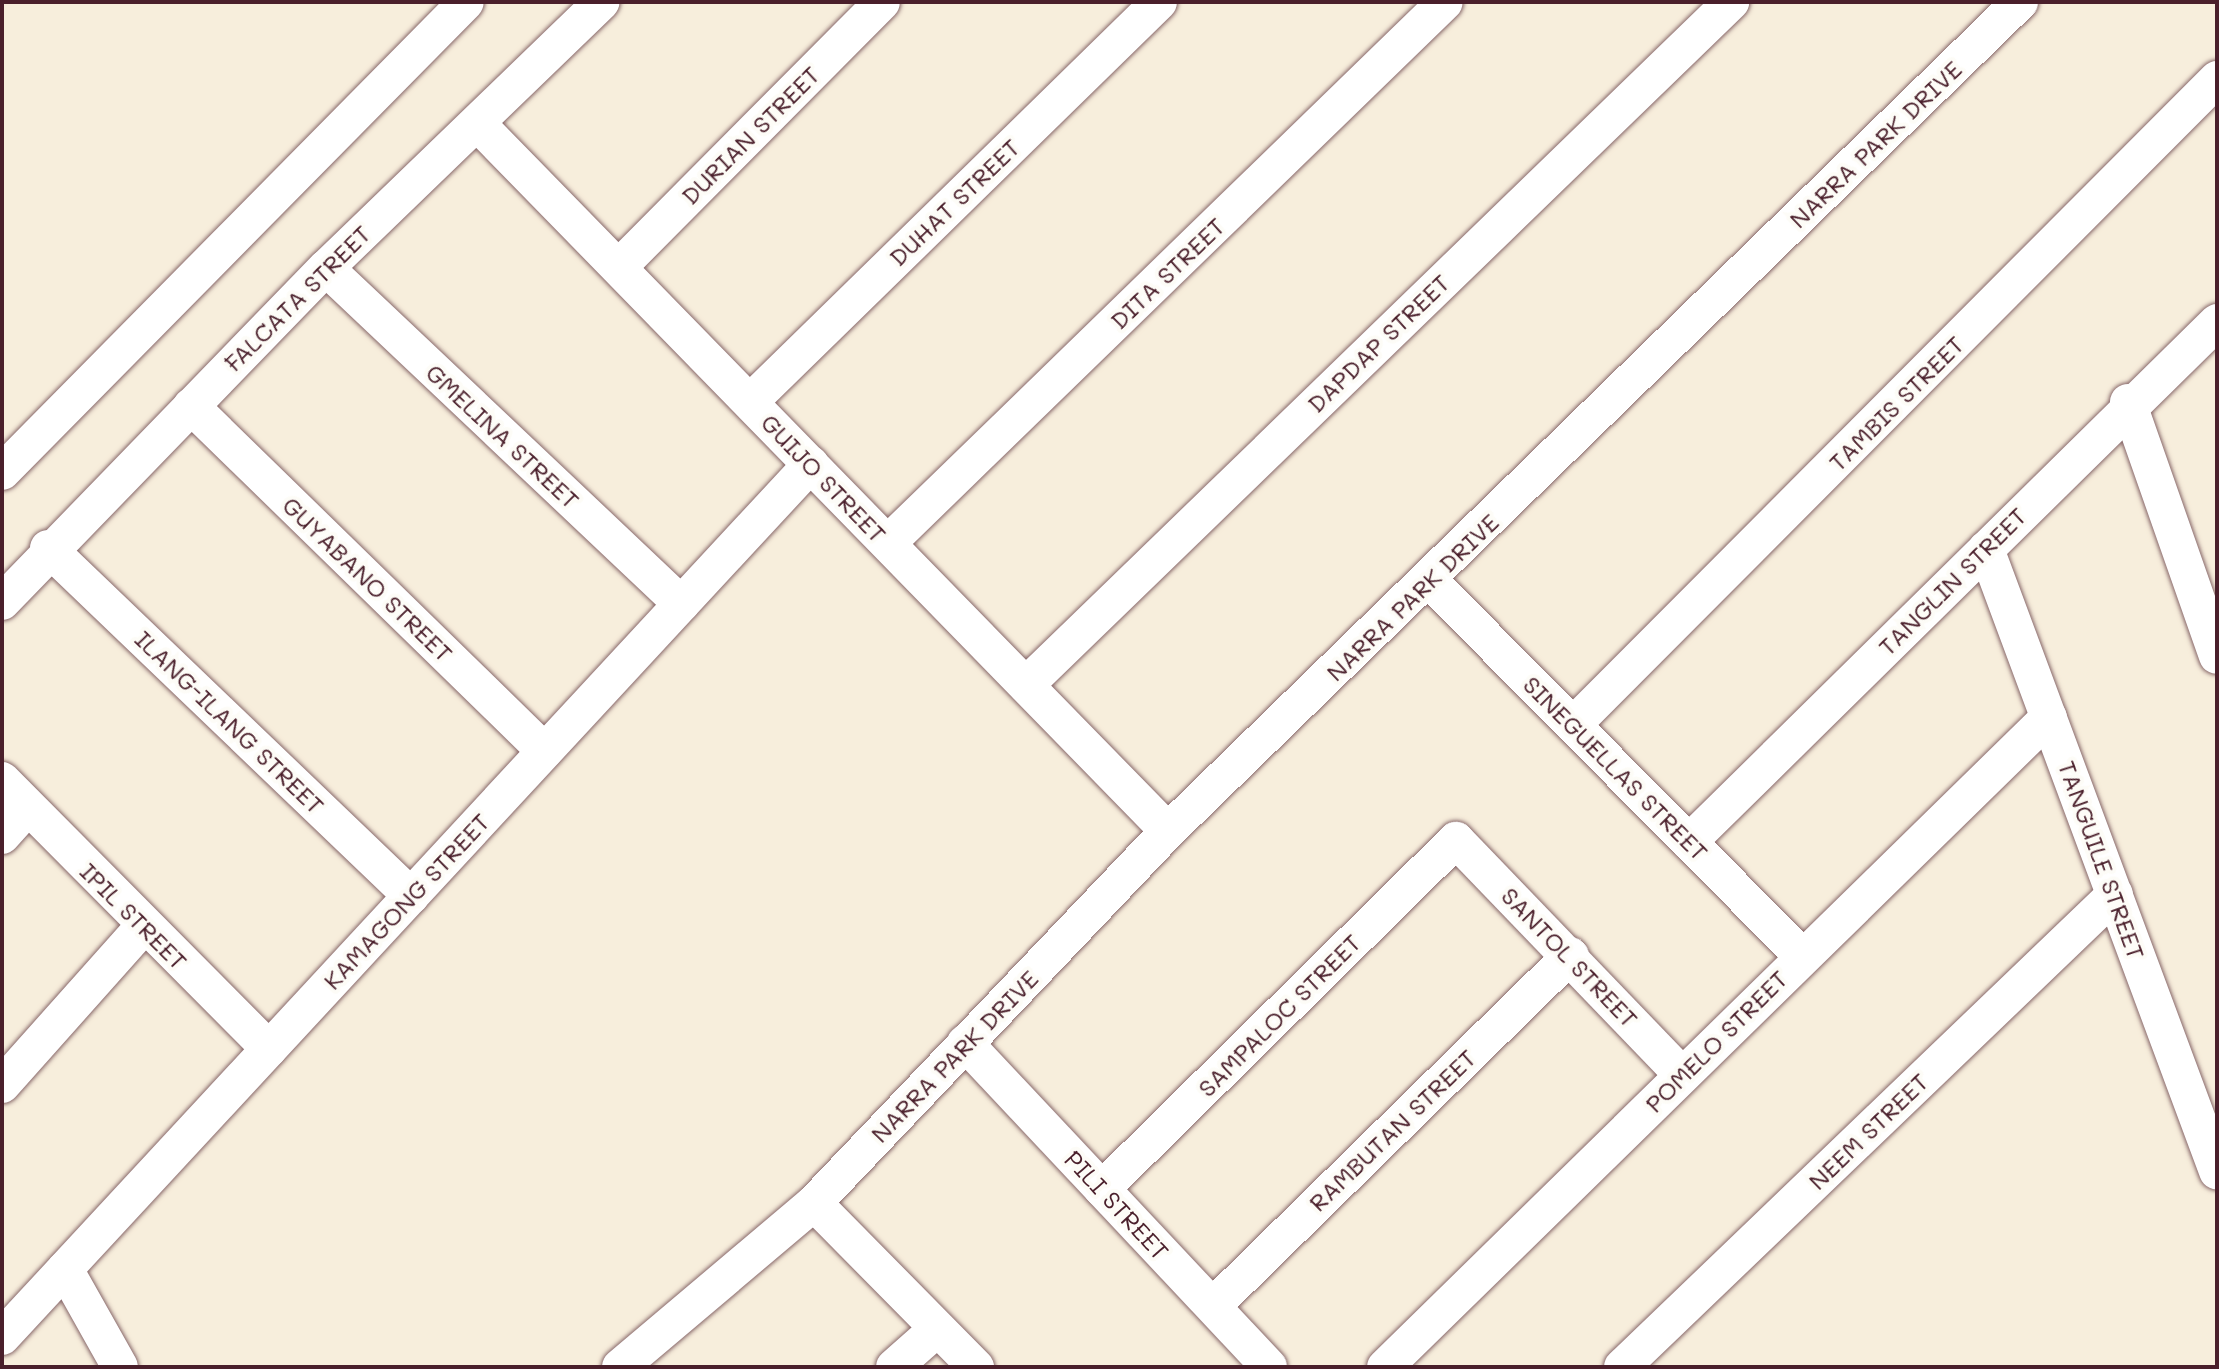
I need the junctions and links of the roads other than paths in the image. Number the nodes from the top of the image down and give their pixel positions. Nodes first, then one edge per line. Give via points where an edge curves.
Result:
1 (466, 2) edge
2 (601, 2) edge
3 (882, 2) edge
4 (1159, 2) edge
5 (1445, 2) edge
6 (1731, 2) edge
7 (2020, 2) edge
8 (2217, 79) edge
9 (479, 125) junction
10 (619, 267) junction
11 (326, 268) junction
12 (2217, 322) edge
13 (750, 402) junction
14 (2128, 402) junction
15 (191, 406) junction
16 (811, 464) junction
17 (2, 472) edge
18 (888, 543) junction
19 (48, 548) junction
20 (1986, 549) junction
21 (1430, 581) junction
22 (2, 602) edge
23 (681, 604) junction
24 (2217, 656) edge
25 (1026, 685) junction
26 (2049, 717) junction
27 (1573, 725) junction
28 (545, 751) junction
29 (2, 780) edge
30 (27, 808) junction
31 (1168, 831) junction
32 (2, 836) edge
33 (1456, 840) joint
34 (1689, 842) junction
35 (2115, 894) junction
36 (411, 896) junction
37 (143, 927) junction
38 (1571, 955) junction
39 (1802, 956) junction
40 (965, 1043) junction
41 (269, 1049) junction
42 (1682, 1075) junction
43 (2, 1085) edge
44 (2217, 1171) edge
45 (1102, 1189) junction
46 (814, 1203) junction
47 (65, 1269) junction
48 (1213, 1306) junction
49 (937, 1329) junction
50 (2, 1337) edge
51 (120, 1367) edge
52 (620, 1367) edge
53 (894, 1367) edge
54 (976, 1367) edge
55 (1269, 1367) edge
56 (1385, 1367) edge
57 (1622, 1367) edge

1 - 17 street
2 - 9 street, FALCATA STREET
3 - 10 street, DURIAN STREET
4 - 13 street, DUHAT STREET
5 - 18 street, DITA STREET
6 - 25 street, DAPDAP STREET
7 - 21 street, NARRA PARK DRIVE
8 - 27 street, TAMBIS STREET
9 - 10 street, GUIJO STREET
9 - 11 street, FALCATA STREET
10 - 13 street, GUIJO STREET
11 - 15 street, FALCATA STREET
11 - 23 street, GMELINA STREET
12 - 14 street, TANGLIN STREET
13 - 16 street, GUIJO STREET
14 - 20 street, TANGLIN STREET
14 - 24 street
15 - 19 street, FALCATA STREET
15 - 28 street, GUYABANO STREET
16 - 18 street, GUIJO STREET
16 - 23 street, KAMAGONG STREET
18 - 25 street, GUIJO STREET
19 - 22 street, FALCATA STREET
19 - 36 street, ILANG-ILANG STREET
20 - 26 street, TANGUILE STREET
20 - 34 street, TANGLIN STREET
21 - 27 street, SINEGUELLAS STREET
21 - 31 street, NARRA PARK DRIVE
23 - 28 street, KAMAGONG STREET
25 - 31 street, GUIJO STREET
26 - 35 street, TANGUILE STREET
26 - 39 street, POMELO STREET
27 - 34 street, SINEGUELLAS STREET
28 - 36 street, KAMAGONG STREET
29 - 30 street, IPIL STREET
30 - 32 street
30 - 37 street, IPIL STREET
31 - 40 street, NARRA PARK DRIVE
33 - 38 street, SANTOL STREET
33 - 45 street, SAMPALOC STREET
34 - 39 street, SINEGUELLAS STREET
35 - 44 street, TANGUILE STREET
35 - 57 street, NEEM STREET
36 - 41 street, KAMAGONG STREET
37 - 41 street, IPIL STREET
37 - 43 street
38 - 42 street, SANTOL STREET
38 - 48 street, RAMBUTAN STREET
39 - 42 street, POMELO STREET
40 - 45 street, PILI STREET
40 - 46 street, NARRA PARK DRIVE
41 - 47 street, KAMAGONG STREET
42 - 56 street, POMELO STREET
45 - 48 street, PILI STREET
46 - 49 street
46 - 52 street, NARRA PARK DRIVE
47 - 50 street, KAMAGONG STREET
47 - 51 street
48 - 55 street, PILI STREET
49 - 53 street
49 - 54 street

